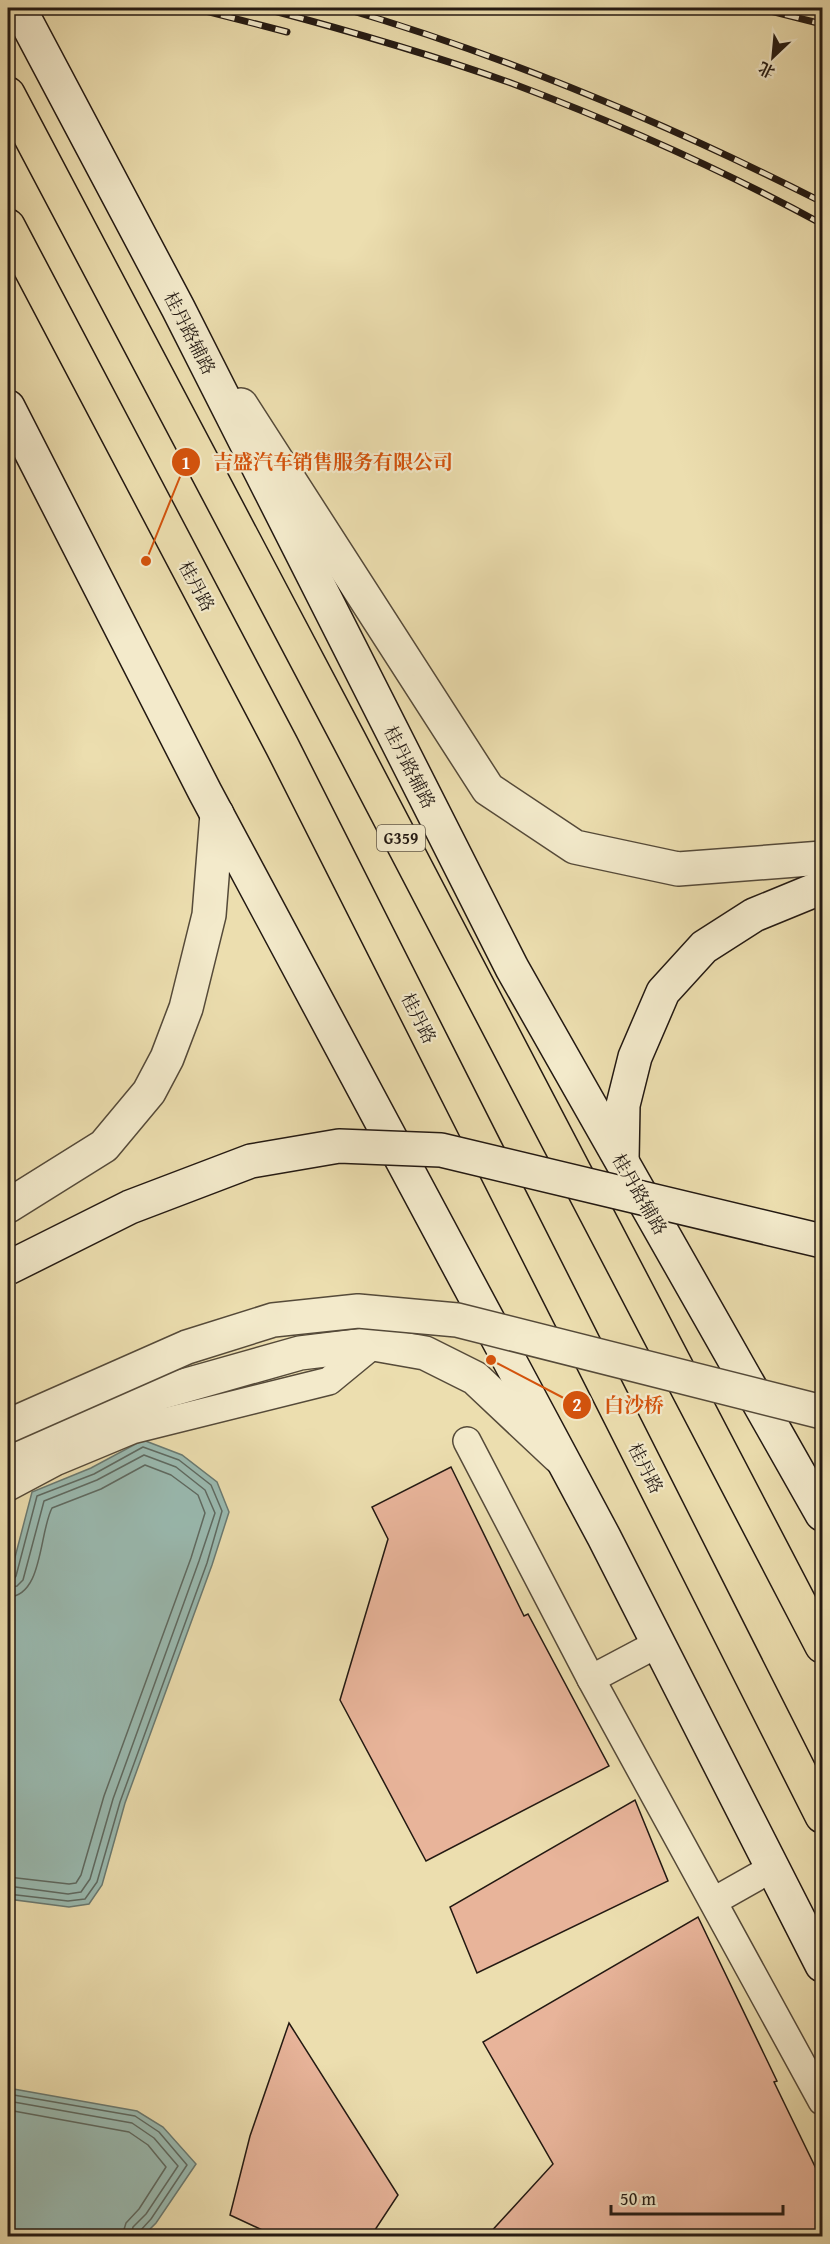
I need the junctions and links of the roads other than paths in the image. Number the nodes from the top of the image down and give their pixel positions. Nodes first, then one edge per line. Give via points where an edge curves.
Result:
1 (19, 8) edge
2 (8, 94) edge
3 (8, 226) edge
4 (178, 308) junction
5 (8, 407) edge
6 (217, 814) junction
7 (822, 858) edge
8 (822, 891) edge
9 (622, 1162) junction
10 (8, 1206) edge
11 (822, 1241) edge
12 (8, 1268) edge
13 (374, 1344) junction
14 (822, 1412) edge
15 (8, 1426) edge
16 (466, 1441) dead end
17 (8, 1461) edge
18 (564, 1462) junction
19 (8, 1487) edge
20 (822, 1515) edge
21 (659, 1643) junction
22 (822, 1646) edge
23 (591, 1679) junction
24 (822, 1816) edge
25 (774, 1867) junction
26 (714, 1901) junction
27 (822, 1965) edge
28 (822, 2101) edge

1 - 4 main road, 桂丹路辅路
2 - 22 highway, G359
3 - 24 highway, 桂丹路 via 282,746
4 - 7 main road via 488,789 575,847 678,869
4 - 9 main road, 桂丹路辅路 via 512,968
5 - 6 main road
6 - 10 main road via 209,915 186,1008 149,1092 104,1146
6 - 18 main road
8 - 9 main road via 815,890 754,915 704,946 663,992 635,1057 623,1105
9 - 20 main road, 桂丹路辅路
11 - 12 main road, bridge via 441,1150 339,1146 251,1161 130,1207
13 - 17 main road via 300,1353 162,1392
13 - 18 main road via 425,1353 475,1378
13 - 19 street via 329,1382 132,1430 55,1462
14 - 15 main road, bridge via 457,1320 358,1311 273,1320 187,1347
16 - 23 street
18 - 21 main road
21 - 23 street
21 - 25 main road
23 - 26 street
25 - 26 street
25 - 27 main road
26 - 28 street

